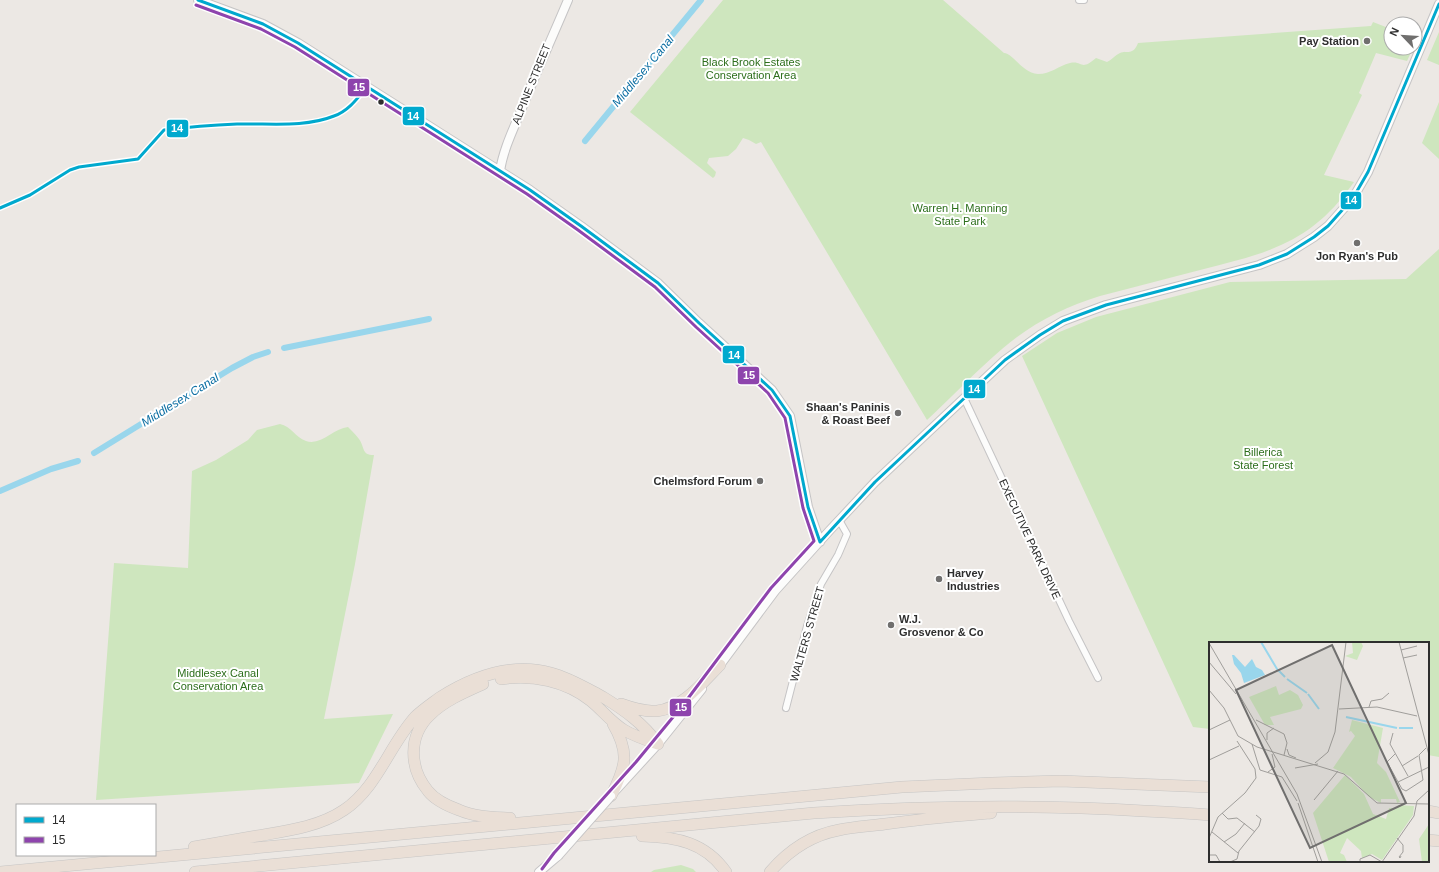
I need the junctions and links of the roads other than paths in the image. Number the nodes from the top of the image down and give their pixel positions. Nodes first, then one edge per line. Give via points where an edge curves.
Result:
1 (198, 0) edge
2 (568, 0) edge
3 (1079, 0) edge
4 (1084, 0) edge
5 (1439, 4) edge
6 (500, 171) junction
7 (964, 398) junction
8 (839, 520) junction
9 (820, 542) junction
10 (720, 665) junction
11 (1098, 678) dead end
12 (607, 700) junction
13 (786, 708) dead end
14 (609, 718) junction
15 (658, 744) junction
16 (1209, 787) edge
17 (611, 796) junction
18 (1044, 806) junction
19 (1429, 811) edge
20 (1439, 813) edge
21 (1209, 815) edge
22 (550, 820) junction
23 (594, 835) junction
24 (1429, 840) edge
25 (1439, 841) edge
26 (156, 854) edge
27 (140, 856) edge
28 (558, 856) junction
29 (104, 862) junction
30 (0, 872) edge
31 (195, 872) edge
32 (538, 872) edge
33 (546, 872) edge
34 (726, 872) edge
35 (770, 872) edge

1 - 6 main road via 283,34
2 - 6 main road, ALPINE STREET via 515,124
3 - 4 street
5 - 7 main road via 1368,172 1353,198 1328,226 1287,254 1259,266 1106,305 1063,322 1010,356
6 - 9 main road via 658,283 772,390 790,416 808,506
7 - 8 main road via 875,482
7 - 11 street, EXECUTIVE PARK DRIVE
8 - 9 main road
8 - 13 street, WALTERS STREET via 847,534 821,584 807,626
9 - 10 main road via 776,591
10 - 12 highway via 684,700 665,709 641,710
10 - 15 main road
12 - 15 highway via 635,719
12 - 26 highway via 574,681 549,672 516,670 481,677 448,693 417,716 367,788 344,810 316,823 282,832
14 - 15 highway via 629,733
14 - 17 highway via 621,739 624,754 621,774
14 - 22 highway via 590,700 566,686 540,678 522,677 496,680 466,691 436,710 421,726 413,750 416,772 429,792 443,803 460,811 486,817
15 - 17 main road
16 - 22 highway via 1076,781 902,787
17 - 28 main road, bridge
18 - 21 highway
18 - 23 highway via 953,806 814,813
18 - 35 highway via 838,830 798,847
19 - 20 highway
22 - 29 highway
23 - 31 highway
23 - 34 highway via 665,836 679,839 710,854
24 - 25 highway
27 - 29 highway
28 - 32 main road
28 - 33 main road
29 - 30 highway

